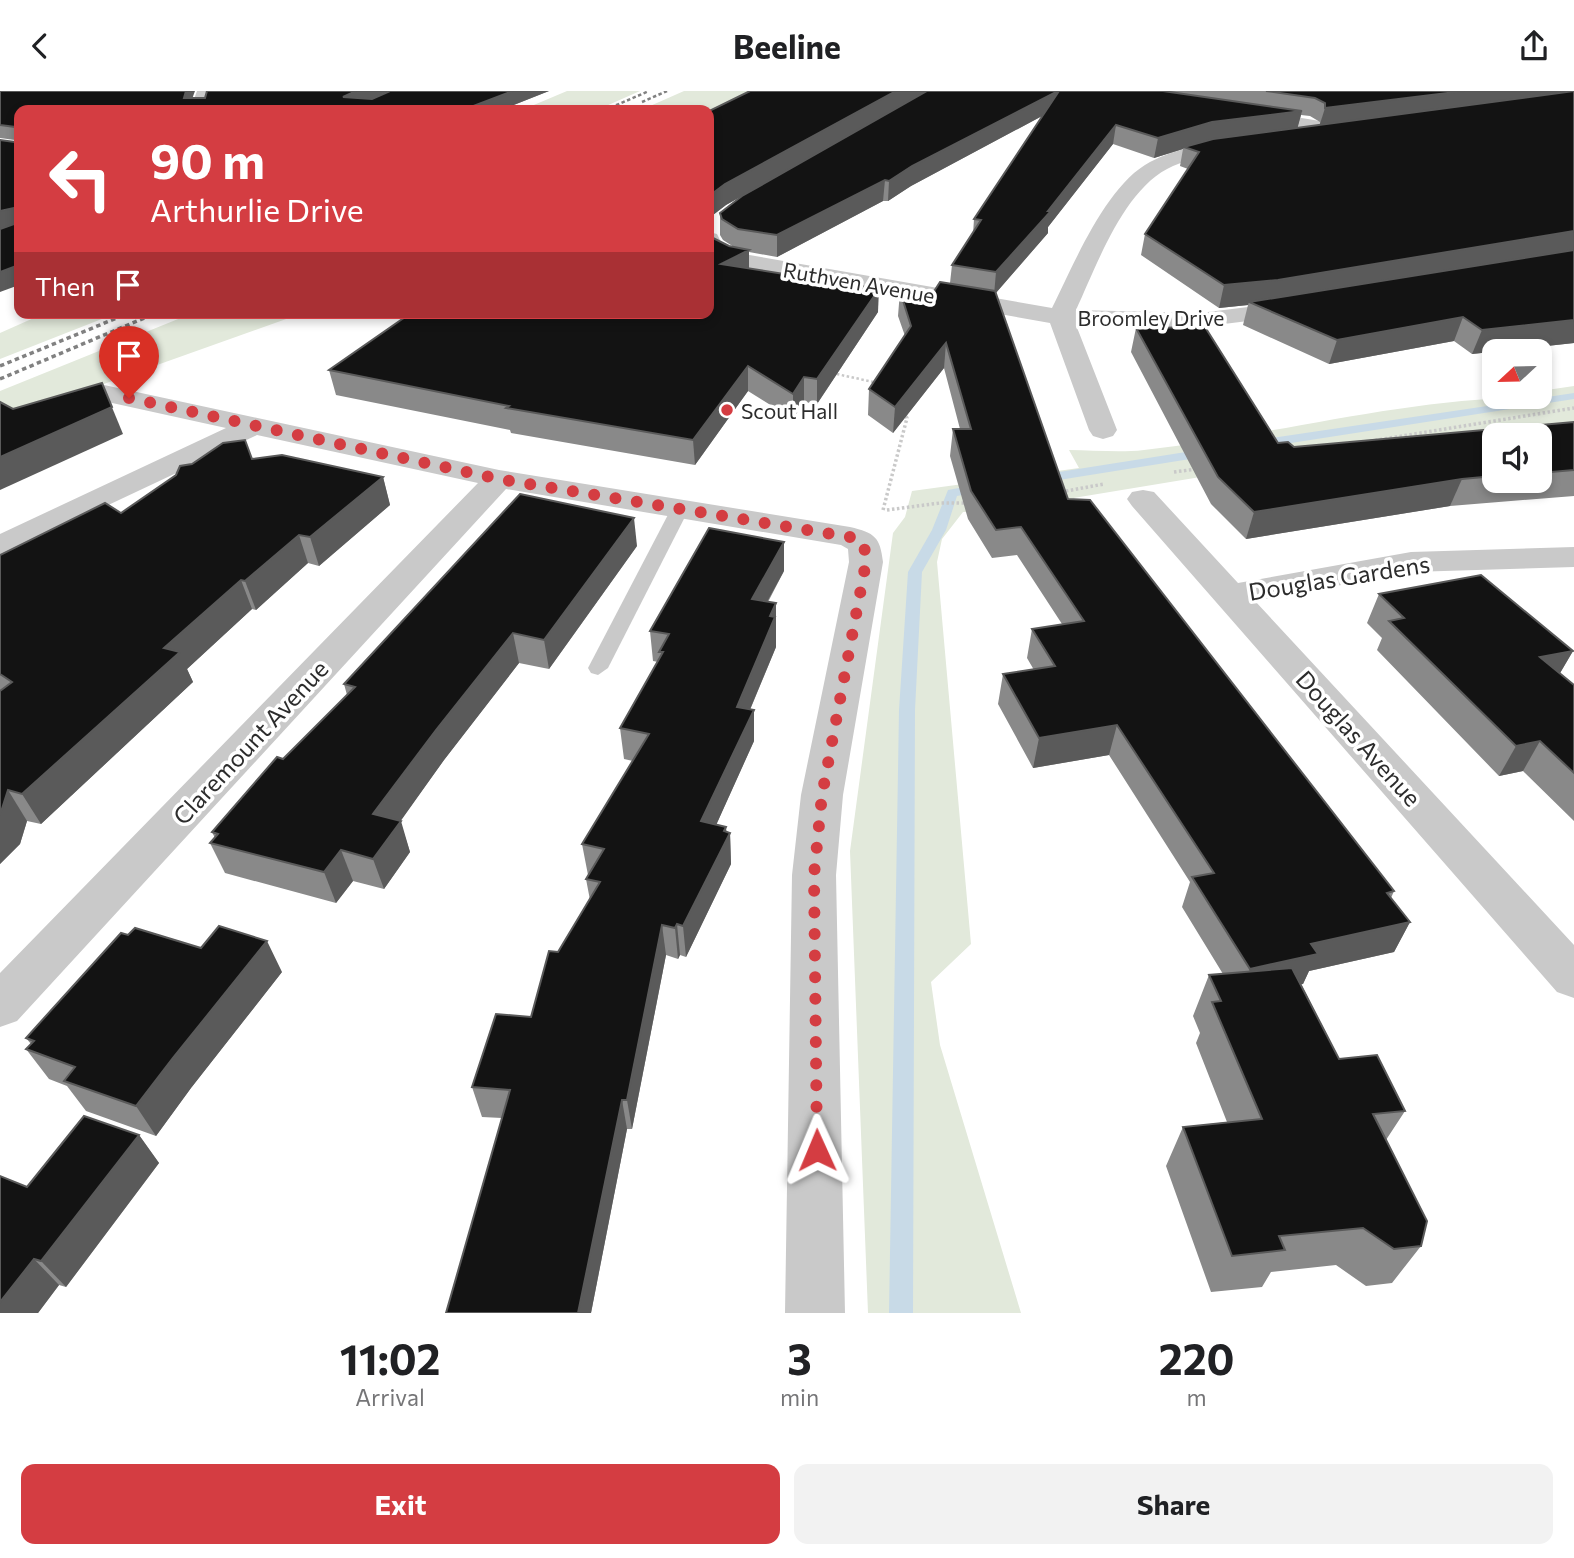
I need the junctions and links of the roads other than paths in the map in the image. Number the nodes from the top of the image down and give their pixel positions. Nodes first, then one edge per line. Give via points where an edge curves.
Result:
1 (1227, 111) edge
2 (1376, 128) edge
3 (1350, 131) junction
4 (1285, 139) edge
5 (1259, 143) edge
6 (714, 248) edge
7 (1313, 306) edge
8 (1060, 317) junction
9 (104, 393) edge
10 (253, 426) junction
11 (1102, 430) dead end
12 (499, 479) junction
13 (1139, 485) road end
14 (680, 509) junction
15 (0, 546) edge
16 (1574, 557) edge
17 (1231, 595) junction
18 (598, 668) dead end
19 (1574, 978) edge
20 (0, 1006) edge
21 (815, 1313) edge

1 - 3 street
2 - 3 street
3 - 4 street
5 - 8 street via 1208,150 1146,173 1101,236
6 - 8 street, Ruthven Avenue via 731,259
7 - 8 street, Broomley Drive via 1200,320
8 - 11 street
9 - 10 street
10 - 12 street
10 - 15 street
12 - 14 street
12 - 20 street, Claremount Avenue
13 - 17 street, Douglas Avenue
14 - 18 lane
14 - 21 street via 850,537 874,528 822,795 814,875
16 - 17 street, Douglas Gardens via 1411,562
17 - 19 street, Douglas Avenue

